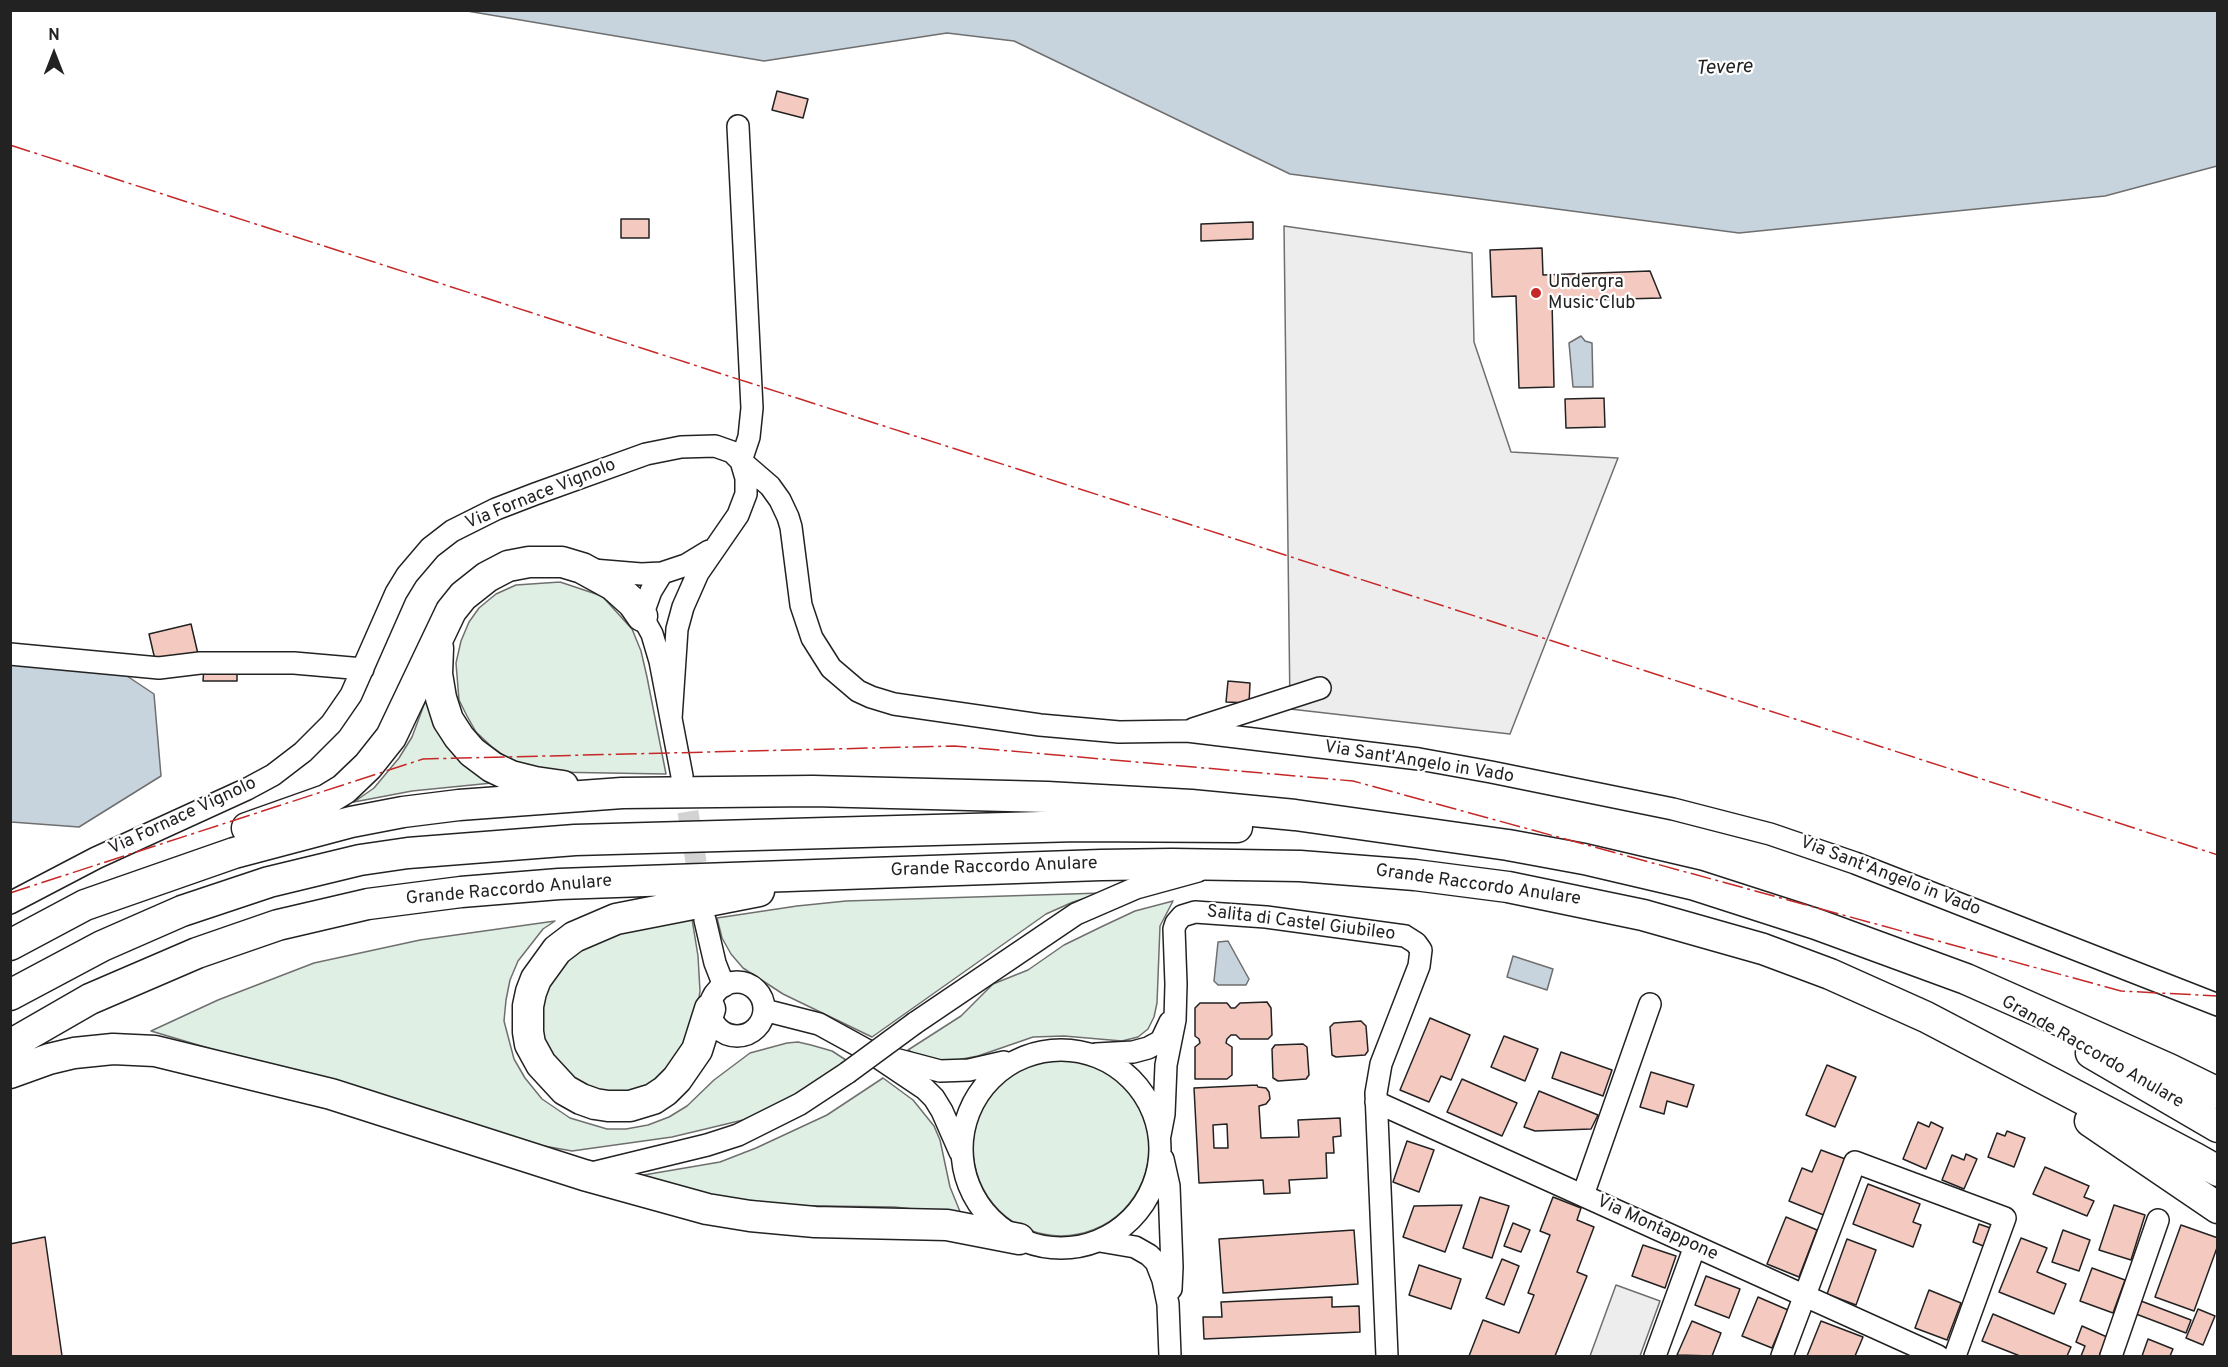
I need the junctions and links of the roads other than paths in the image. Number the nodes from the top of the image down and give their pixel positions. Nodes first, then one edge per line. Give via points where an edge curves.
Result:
1 (738, 126) dead end
2 (741, 461) junction
3 (721, 541) junction
4 (582, 568) junction
5 (662, 573) junction
6 (642, 616) junction
7 (439, 640) junction
8 (10, 654) edge
9 (363, 669) junction
10 (1320, 688) dead end
11 (671, 719) junction
12 (1187, 731) junction
13 (682, 777) tunnel mouth
14 (622, 793) junction
15 (1381, 829) junction
16 (1224, 864) junction
17 (864, 872) junction
18 (10, 903) edge
19 (85, 905) junction
20 (705, 920) dead end
21 (10, 945) edge
22 (1966, 980) junction
23 (10, 995) edge
24 (717, 998) junction
25 (1650, 1004) dead end
26 (2217, 1005) edge
27 (764, 1010) junction
28 (1174, 1010) junction
29 (1979, 1044) junction
30 (10, 1045) edge
31 (870, 1052) junction
32 (1079, 1054) junction
33 (1011, 1061) junction
34 (2169, 1069) junction
35 (10, 1073) edge
36 (2217, 1084) edge
37 (2217, 1094) edge
38 (1376, 1102) junction
39 (2217, 1127) edge
40 (1160, 1142) junction
41 (964, 1160) junction
42 (2217, 1172) edge
43 (584, 1175) junction
44 (2193, 1192) junction
45 (1583, 1195) junction
46 (2217, 1208) edge
47 (2158, 1220) dead end
48 (2217, 1220) edge
49 (1019, 1239) junction
50 (1100, 1241) junction
51 (1695, 1246) junction
52 (1804, 1296) junction
53 (1168, 1304) junction
54 (1917, 1352) edge
55 (1170, 1356) edge
56 (1387, 1356) edge
57 (1655, 1356) edge
58 (1782, 1356) edge
59 (1938, 1356) edge
60 (1954, 1356) edge
61 (2110, 1356) edge

1 - 2 street via 752,408
2 - 3 street via 746,478 744,502
2 - 9 street, Via Fornace Vignolo via 732,452 715,447 670,448 535,494 461,526 430,548 407,575
2 - 12 street, Via Sant'Angelo in Vado via 780,500 791,527 801,605 812,638 831,668 858,691 894,704 1040,725 1119,732
3 - 5 street via 692,562
3 - 11 street via 695,578 677,629
4 - 5 street
4 - 6 highway via 613,585
4 - 7 highway via 541,561 499,570 463,596 451,611
5 - 6 street
6 - 11 street via 660,661
7 - 14 highway via 437,674 441,698 448,720 472,752 511,777
7 - 19 highway via 391,737 344,789 319,804 162,862
8 - 9 street via 159,668 200,663 294,663
9 - 18 street, Via Fornace Vignolo via 332,724 273,775
10 - 12 street
11 - 13 street
12 - 26 street, Via Sant'Angelo in Vado via 1437,762 1752,828 1894,877
14 - 15 highway, Grande Raccordo Anulare via 813,791 1047,797 1247,810
14 - 19 highway, Grande Raccordo Anulare via 459,805 351,822 234,853
15 - 22 highway, Grande Raccordo Anulare via 1508,845 1657,875 1816,924
15 - 23 highway, Grande Raccordo Anulare via 1077,826 575,840 408,853 360,860 224,896 102,946
16 - 17 highway, Grande Raccordo Anulare
16 - 29 highway, Grande Raccordo Anulare via 1344,869 1470,881 1643,915 1803,963
16 - 43 street, bridge via 1136,888 1076,914 800,1104 738,1135
17 - 24 highway via 616,919 586,931 565,943 542,968 531,992 527,1019 530,1044 541,1064 565,1090 595,1104 630,1106 653,1098 677,1079 697,1050
17 - 30 highway, Grande Raccordo Anulare via 559,884 368,903 278,925 197,953 90,999
19 - 21 highway, Grande Raccordo Anulare
20 - 24 street
22 - 34 highway, Grande Raccordo Anulare
22 - 39 highway, Grande Raccordo Anulare
24 - 27 street via 739,982 760,994
24 - 27 street via 714,1024 726,1034 743,1035 756,1027
25 - 45 street
27 - 31 street via 819,1024
28 - 32 street, Salita di Castel Giubileo via 1165,1035 1155,1045 1133,1052
28 - 38 street, Salita di Castel Giubileo via 1174,929 1182,916 1195,912 1266,917 1406,936 1421,950 1419,966 1380,1069
28 - 40 street, Salita di Castel Giubileo
29 - 42 highway, Grande Raccordo Anulare
29 - 44 highway, Grande Raccordo Anulare
31 - 33 street via 940,1071 969,1070
31 - 41 street via 934,1098
32 - 33 street via 1044,1052
32 - 40 street via 1112,1064 1135,1081 1151,1107
33 - 41 street via 985,1081 970,1106 963,1132
34 - 36 highway
34 - 37 highway, Grande Raccordo Anulare
35 - 43 highway via 74,1053 113,1049 155,1051 332,1094
38 - 45 street, Via Montappone
38 - 56 street, Salita di Castel Giubileo
40 - 50 street via 1154,1187 1146,1204 1131,1221
40 - 53 street, Salita di Castel Giubileo via 1170,1205 1172,1277
41 - 49 street via 981,1209 1004,1231
43 - 49 highway via 707,1209 750,1216 815,1222 947,1225
44 - 46 highway, Grande Raccordo Anulare
44 - 48 highway
45 - 51 street, Via Montappone
47 - 61 street
49 - 50 street via 1059,1248
50 - 53 street, Salita di Castel Giubileo via 1135,1247 1154,1259
51 - 52 street, Via Montappone
51 - 57 street
52 - 54 street, Via Montappone
52 - 58 street
52 - 60 street via 1855,1162 2005,1218
53 - 55 street, Salita di Castel Giubileo
54 - 59 street, Via Montappone

